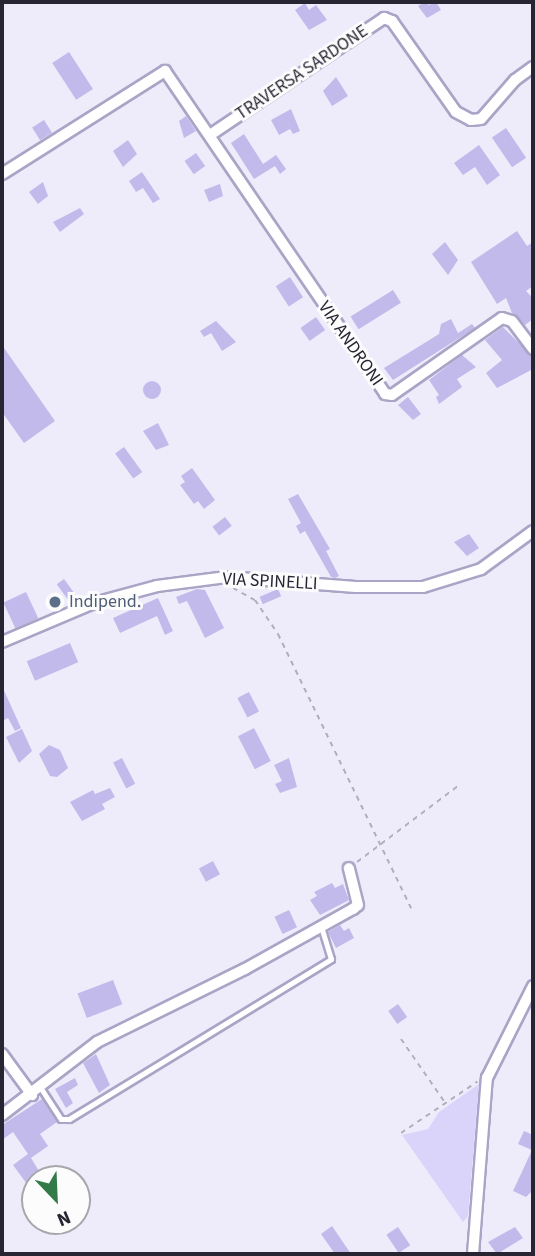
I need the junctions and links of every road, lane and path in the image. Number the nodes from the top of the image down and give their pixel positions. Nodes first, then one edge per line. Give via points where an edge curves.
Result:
1 (533, 67) edge
2 (210, 135) junction
3 (2, 174) edge
4 (533, 349) edge
5 (533, 531) edge
6 (226, 577) junction
7 (2, 642) edge
8 (459, 785) dead end
9 (381, 844) junction
10 (349, 868) joint
11 (411, 908) dead end
12 (320, 927) junction
13 (533, 988) edge
14 (401, 1039) dead end
15 (2, 1054) edge
16 (488, 1078) junction
17 (36, 1091) junction
18 (446, 1104) junction
19 (2, 1115) edge
20 (401, 1133) dead end
21 (472, 1252) edge

1 - 2 street, TRAVERSA SARDONE via 515,80 481,119 471,120 456,112 392,20 384,18
2 - 3 street via 169,74 161,72
2 - 4 street, VIA ANDRONI via 385,394 392,395 502,318 512,321
5 - 6 street, VIA SPINELLI via 481,569 423,587
6 - 7 street, VIA SPINELLI via 157,586 93,603
6 - 9 path via 230,586 255,600 278,634
8 - 9 path
9 - 10 path
9 - 11 path
10 - 12 street via 358,905
12 - 17 street via 97,1042
12 - 17 lane via 331,959 69,1119 61,1119
13 - 16 street
14 - 18 path
15 - 17 street
16 - 18 path
16 - 21 street
17 - 19 street
18 - 20 path

